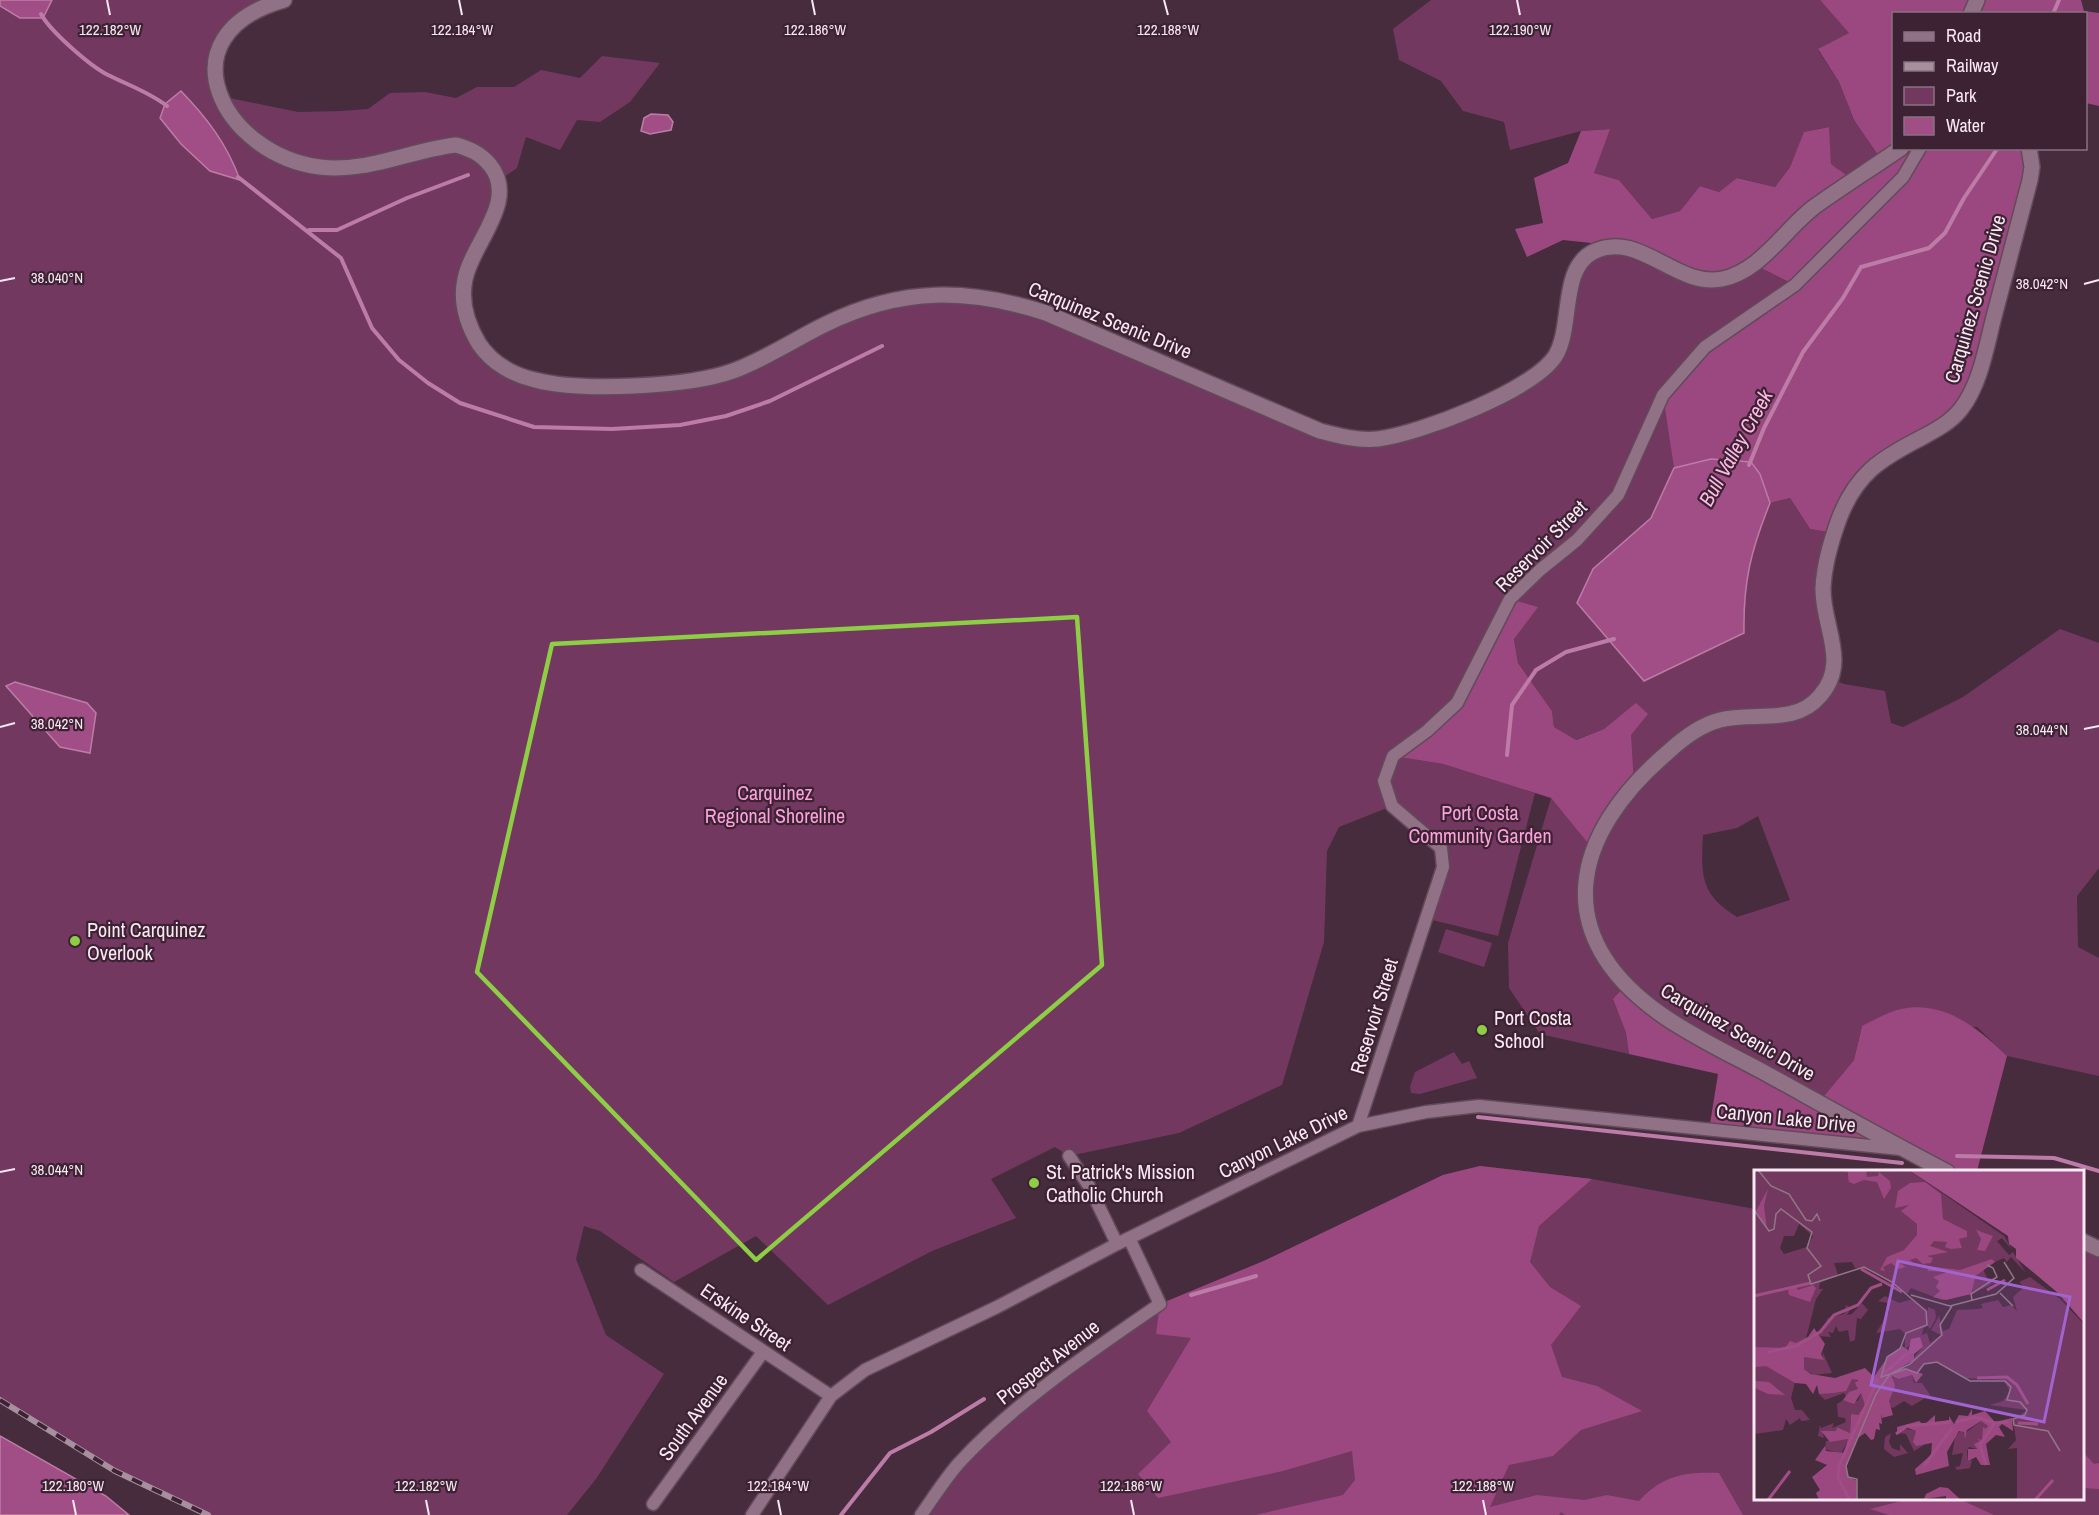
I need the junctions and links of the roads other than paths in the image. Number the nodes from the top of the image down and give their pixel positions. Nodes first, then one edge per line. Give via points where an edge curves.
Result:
1 (284, 0) edge
2 (1898, 150) edge
3 (1919, 150) edge
4 (2029, 150) edge
5 (1358, 1126) junction
6 (1904, 1149) junction
7 (1069, 1156) dead end
8 (1943, 1170) edge
9 (1129, 1238) junction
10 (2084, 1242) edge
11 (1117, 1244) junction
12 (2099, 1248) edge
13 (641, 1270) dead end
14 (763, 1352) junction
15 (831, 1395) junction
16 (653, 1504) dead end
17 (752, 1515) edge
18 (921, 1515) edge

1 - 2 street, Carquinez Scenic Drive via 253,10 240,19 220,44 214,72 224,106 258,141 319,167 354,166 456,145 483,157 495,175 499,196 465,278 467,320 483,350 497,363 513,373 550,384 667,383 709,378 750,364 871,305 935,294 964,294 1046,313 1320,431 1355,439 1392,436 1514,391 1542,371 1565,334 1574,274 1591,253 1620,246 1694,277 1707,280 1732,276 1754,264 1813,208
3 - 5 street, Reservoir Street via 1903,177 1796,285 1706,347 1663,395 1618,495 1577,540 1510,599 1457,703 1393,756 1384,781 1392,806 1441,848 1443,867
4 - 6 street, Carquinez Scenic Drive via 2030,180 1981,365 1968,398 1951,420 1887,456 1864,474 1840,517 1828,552 1823,588 1835,652 1825,691 1796,713 1720,720 1679,742 1634,784 1610,814 1595,841 1586,874 1589,920 1599,950 1617,976 1646,1003 1681,1027
5 - 6 street, Canyon Lake Drive via 1479,1106
5 - 9 street, Canyon Lake Drive
6 - 8 street, Carquinez Scenic Drive
7 - 11 street via 1089,1186
9 - 11 street, Canyon Lake Drive
9 - 18 street, Prospect Avenue via 1160,1304 1020,1407 959,1463
10 - 12 street
11 - 15 street, Canyon Lake Drive via 865,1370
13 - 14 street, Erskine Street
14 - 15 street, Erskine Street
14 - 16 street, South Avenue
15 - 17 street, Canyon Lake Drive

